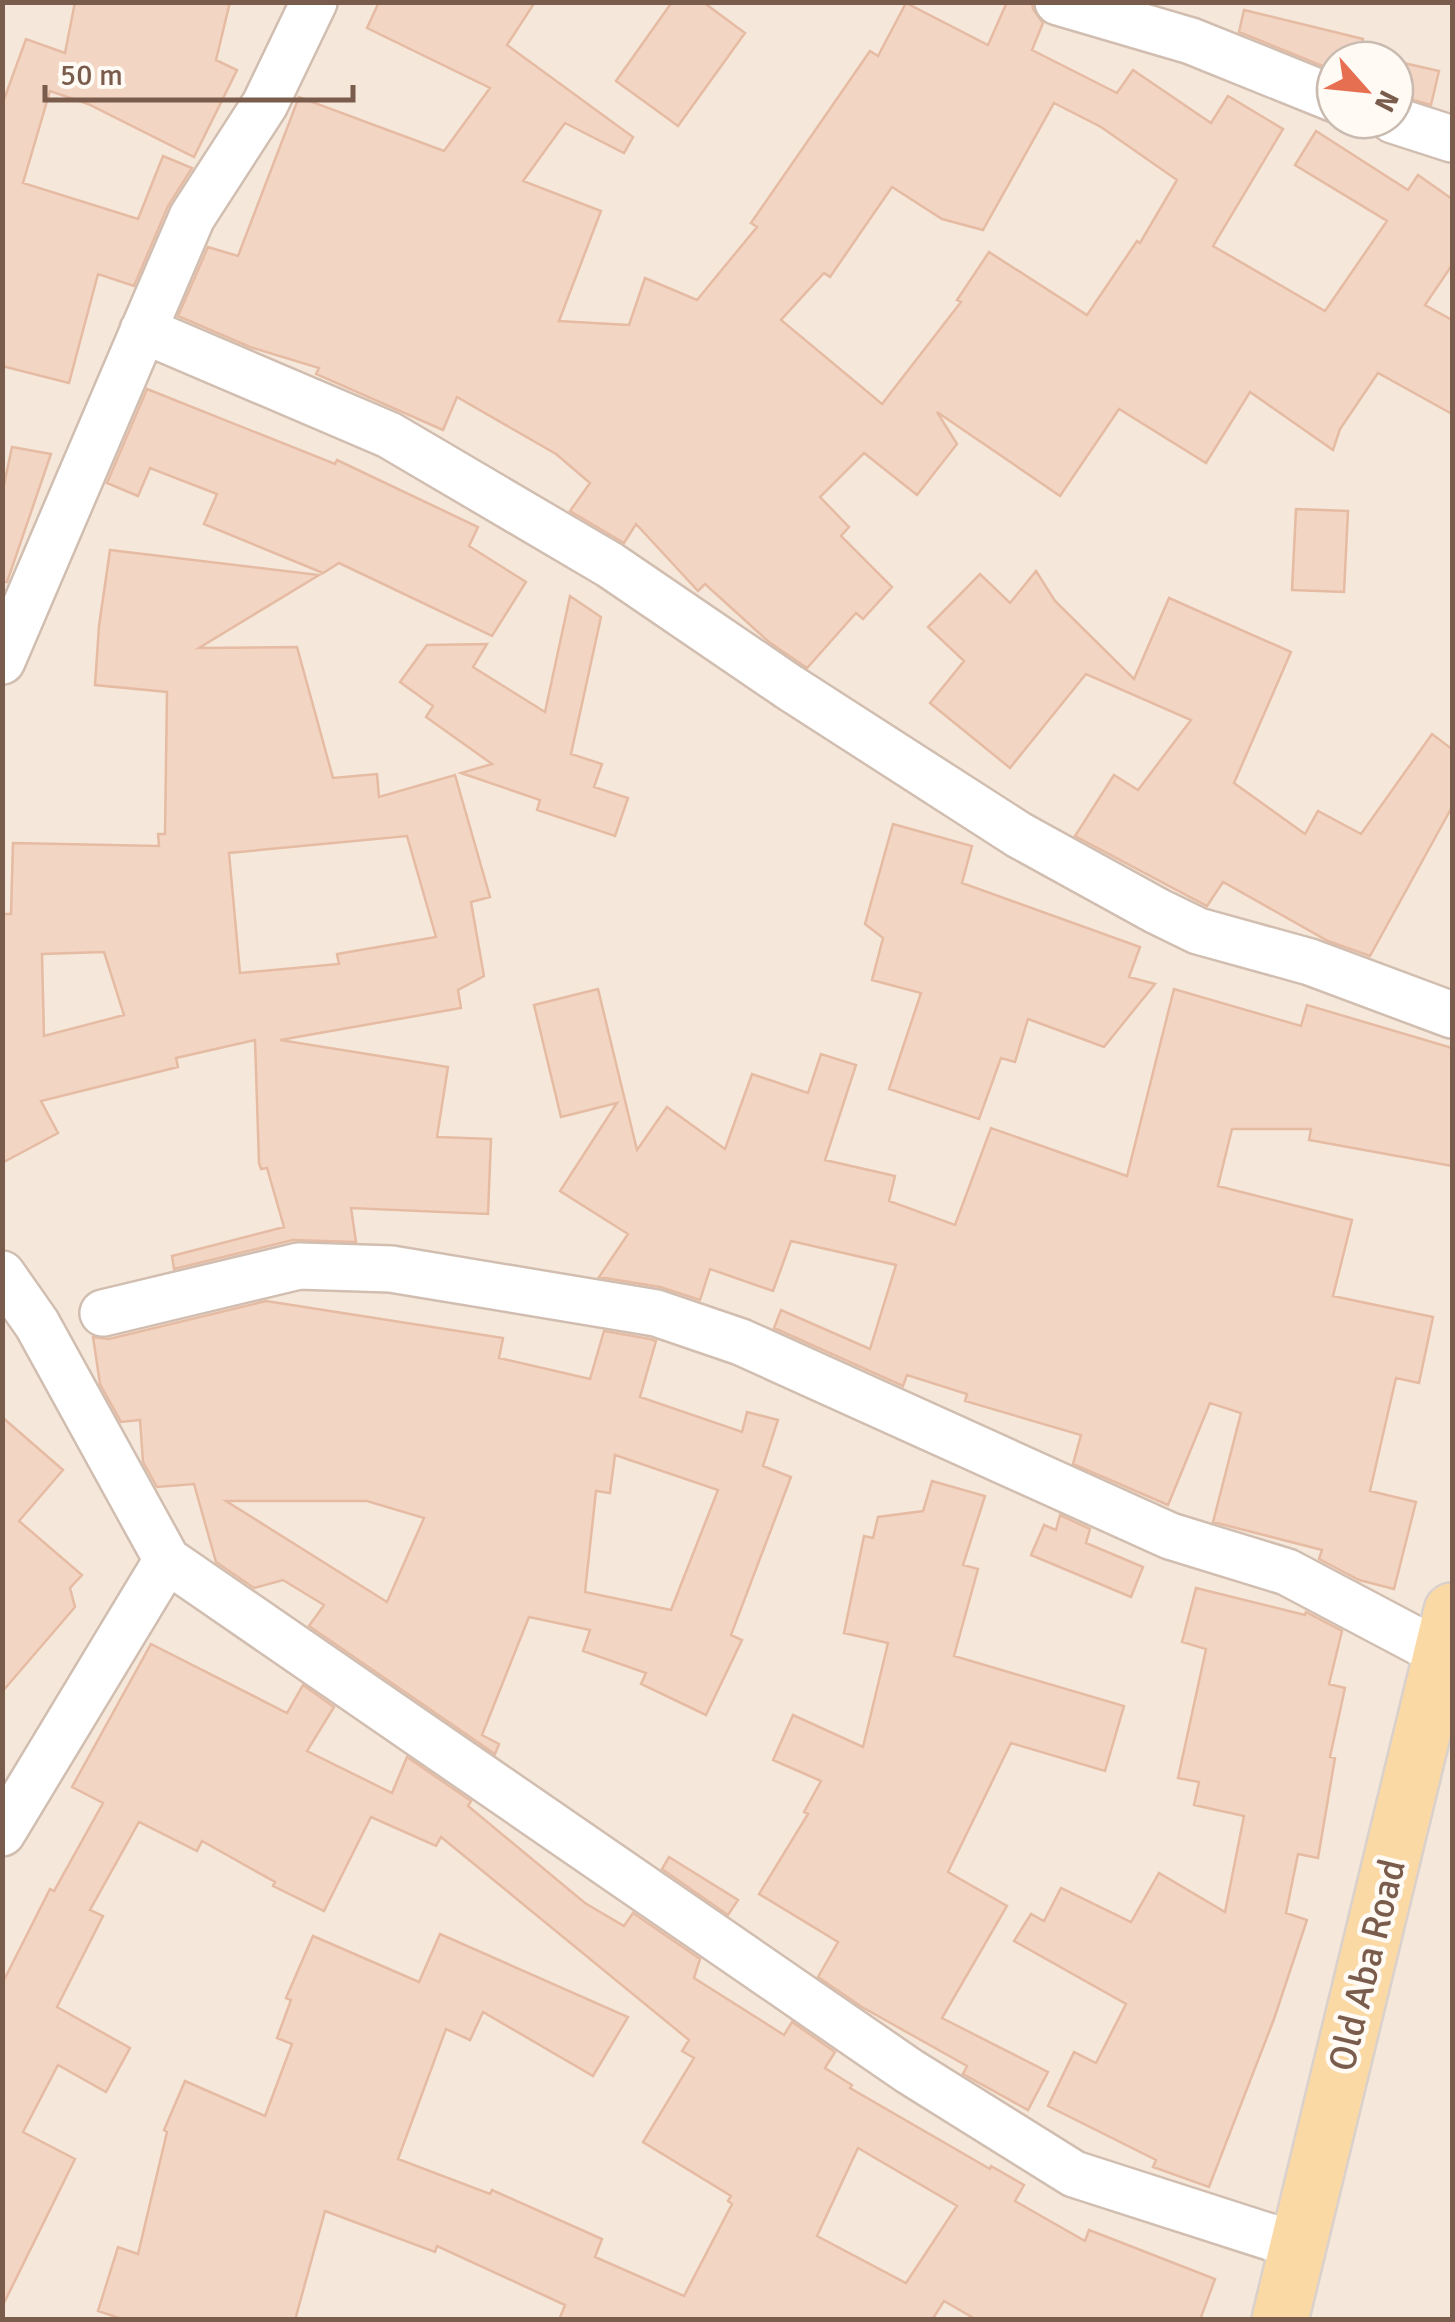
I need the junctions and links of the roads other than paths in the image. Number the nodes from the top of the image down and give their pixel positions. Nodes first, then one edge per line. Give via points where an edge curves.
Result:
1 (314, 2) edge
2 (1058, 2) edge
3 (1315, 90) edge
4 (1415, 127) edge
5 (1452, 139) edge
6 (144, 330) junction
7 (2, 661) edge
8 (1452, 1015) edge
9 (2, 1274) edge
10 (2, 1283) edge
11 (103, 1313) dead end
12 (86, 1414) junction
13 (167, 1560) junction
14 (1449, 1640) edge
15 (2, 1833) edge
16 (1298, 2246) junction
17 (1280, 2320) edge

1 - 6 street via 265,104 192,217
2 - 3 street via 1191,41
4 - 5 street
6 - 7 street
6 - 8 street via 389,435 610,565 1019,835 1157,910 1198,931 1310,962
9 - 12 street
10 - 12 street
11 - 14 street via 299,1266 392,1269 656,1313 741,1342 1170,1536 1288,1572
12 - 13 street
13 - 15 street
13 - 16 street via 909,2070 1074,2174
14 - 16 main road, Old Aba Road
16 - 17 main road, Old Aba Road

